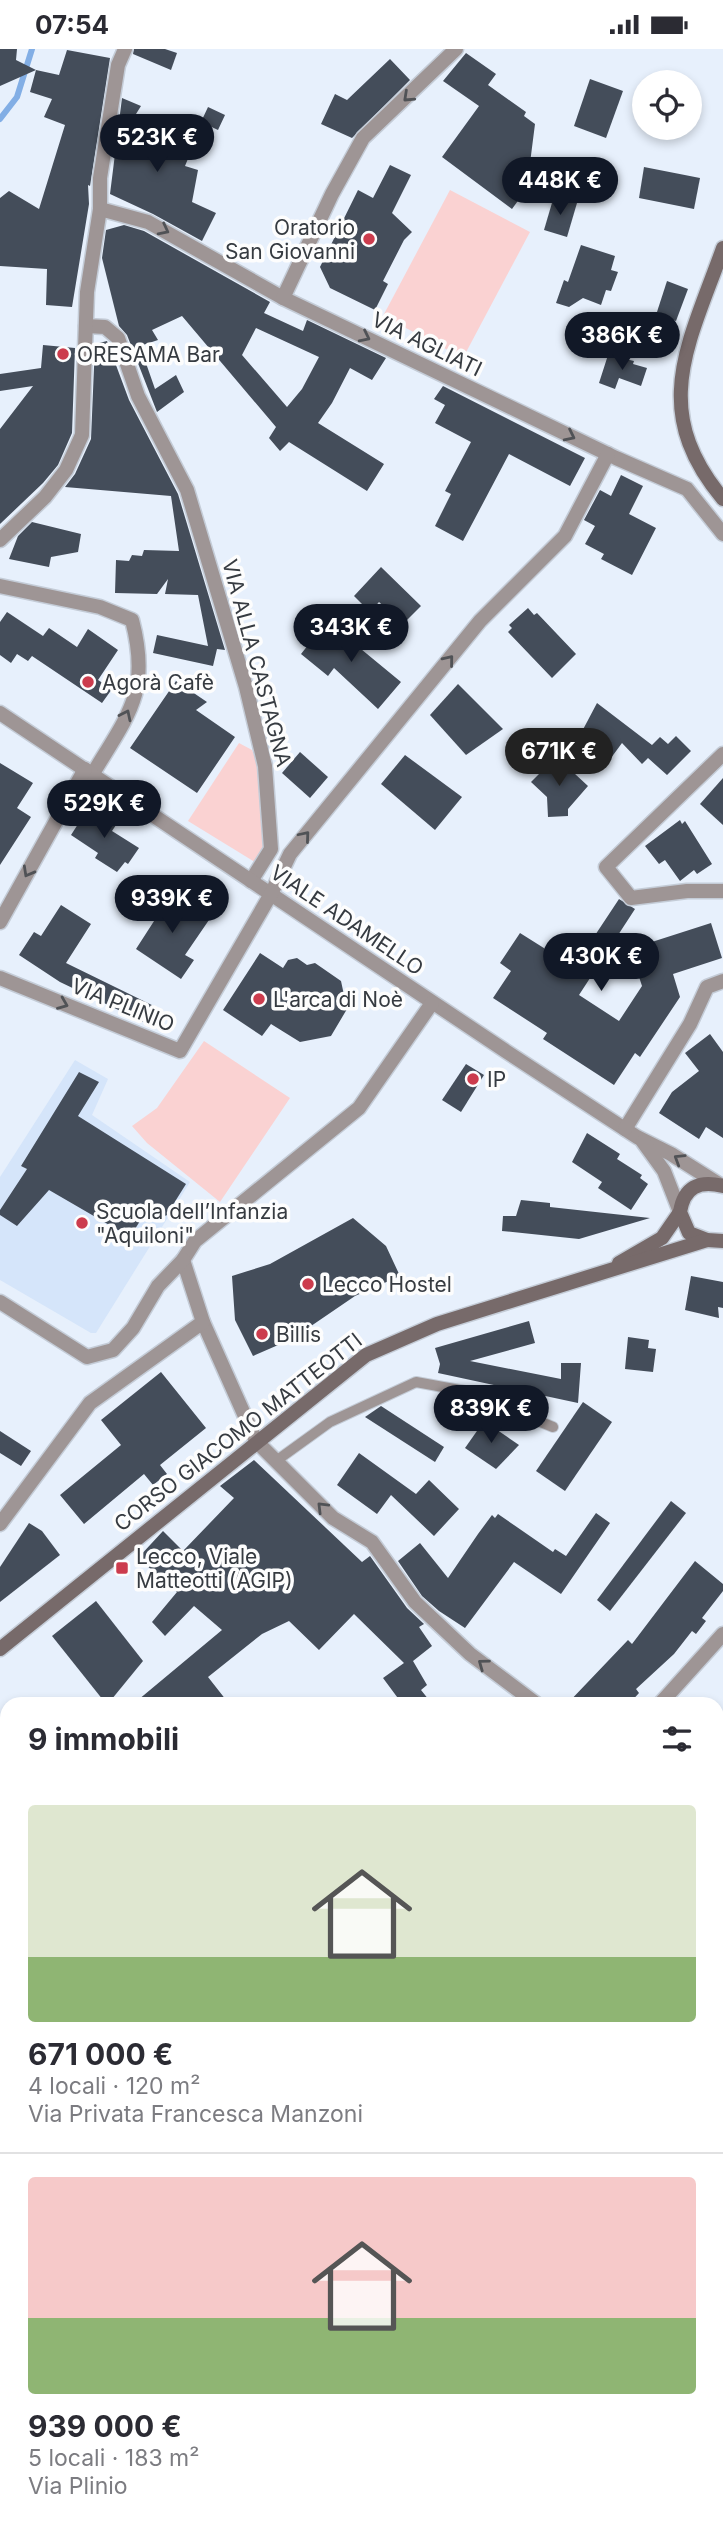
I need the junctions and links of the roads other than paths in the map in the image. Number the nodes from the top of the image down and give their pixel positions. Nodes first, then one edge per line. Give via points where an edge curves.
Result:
1 (125, 49) edge
2 (456, 49) edge
3 (100, 209) junction
4 (723, 248) edge
5 (283, 297) junction
6 (86, 326) junction
7 (608, 454) junction
8 (723, 499) edge
9 (723, 534) edge
10 (0, 540) edge
11 (0, 586) edge
12 (0, 713) edge
13 (723, 754) edge
14 (88, 772) junction
15 (251, 881) junction
16 (723, 891) edge
17 (271, 894) junction
18 (0, 922) edge
19 (0, 978) edge
20 (723, 981) edge
21 (432, 1003) junction
22 (631, 1133) junction
23 (721, 1186) edge
24 (680, 1212) junction
25 (707, 1240) junction
26 (723, 1241) edge
27 (183, 1261) junction
28 (609, 1271) junction
29 (0, 1302) edge
30 (203, 1322) junction
31 (553, 1426) dead end
32 (256, 1441) junction
33 (276, 1461) junction
34 (0, 1524) edge
35 (723, 1634) edge
36 (0, 1650) edge
37 (527, 1697) edge
38 (666, 1697) edge

1 - 3 street via 118,65 104,153
2 -> 5 street via 363,138
3 -> 5 street, VIA AGLIATI via 148,222
3 - 6 street
4 - 8 street via 686,354 679,392 686,439 707,480
5 -> 7 street, VIA AGLIATI
6 - 10 street via 82,435 59,479
6 - 15 street, VIA ALLA CASTAGNA via 105,327 118,338 138,395 187,490 246,687 265,766 271,849
7 - 9 street, VIA AGLIATI via 687,489
17 -> 7 street via 290,854 480,621 565,536
14 -> 11 street via 139,688 141,652 132,620 100,607
12 - 14 street, VIALE ADAMELLO
13 - 16 street via 606,867 631,898
14 - 15 street, VIALE ADAMELLO
14 -> 18 street
15 - 17 street, VIALE ADAMELLO
19 -> 17 street, VIA PLINIO via 180,1051
17 - 21 street, VIALE ADAMELLO
20 - 22 street via 707,987
21 - 22 street, VIALE ADAMELLO
21 - 27 street via 359,1108 195,1241
23 -> 22 street, VIALE ADAMELLO
22 - 24 street, VIALE ADAMELLO via 664,1171
23 - 24 street, CORSO GIACOMO MATTEOTTI via 707,1183 687,1191
24 - 25 street via 689,1233
24 - 28 street, CORSO GIACOMO MATTEOTTI via 662,1238
25 - 26 street
25 - 28 street, CORSO GIACOMO MATTEOTTI
27 - 29 street via 158,1286 133,1328 113,1350 87,1357
27 - 30 street
28 - 32 street, CORSO GIACOMO MATTEOTTI via 384,1345 346,1369
30 - 32 street
30 - 34 street via 90,1403
31 - 33 lane via 466,1391 416,1382 330,1422
32 - 33 street
32 - 36 street, CORSO GIACOMO MATTEOTTI
37 -> 33 street via 470,1654 415,1602 372,1542 333,1518
35 - 38 street

